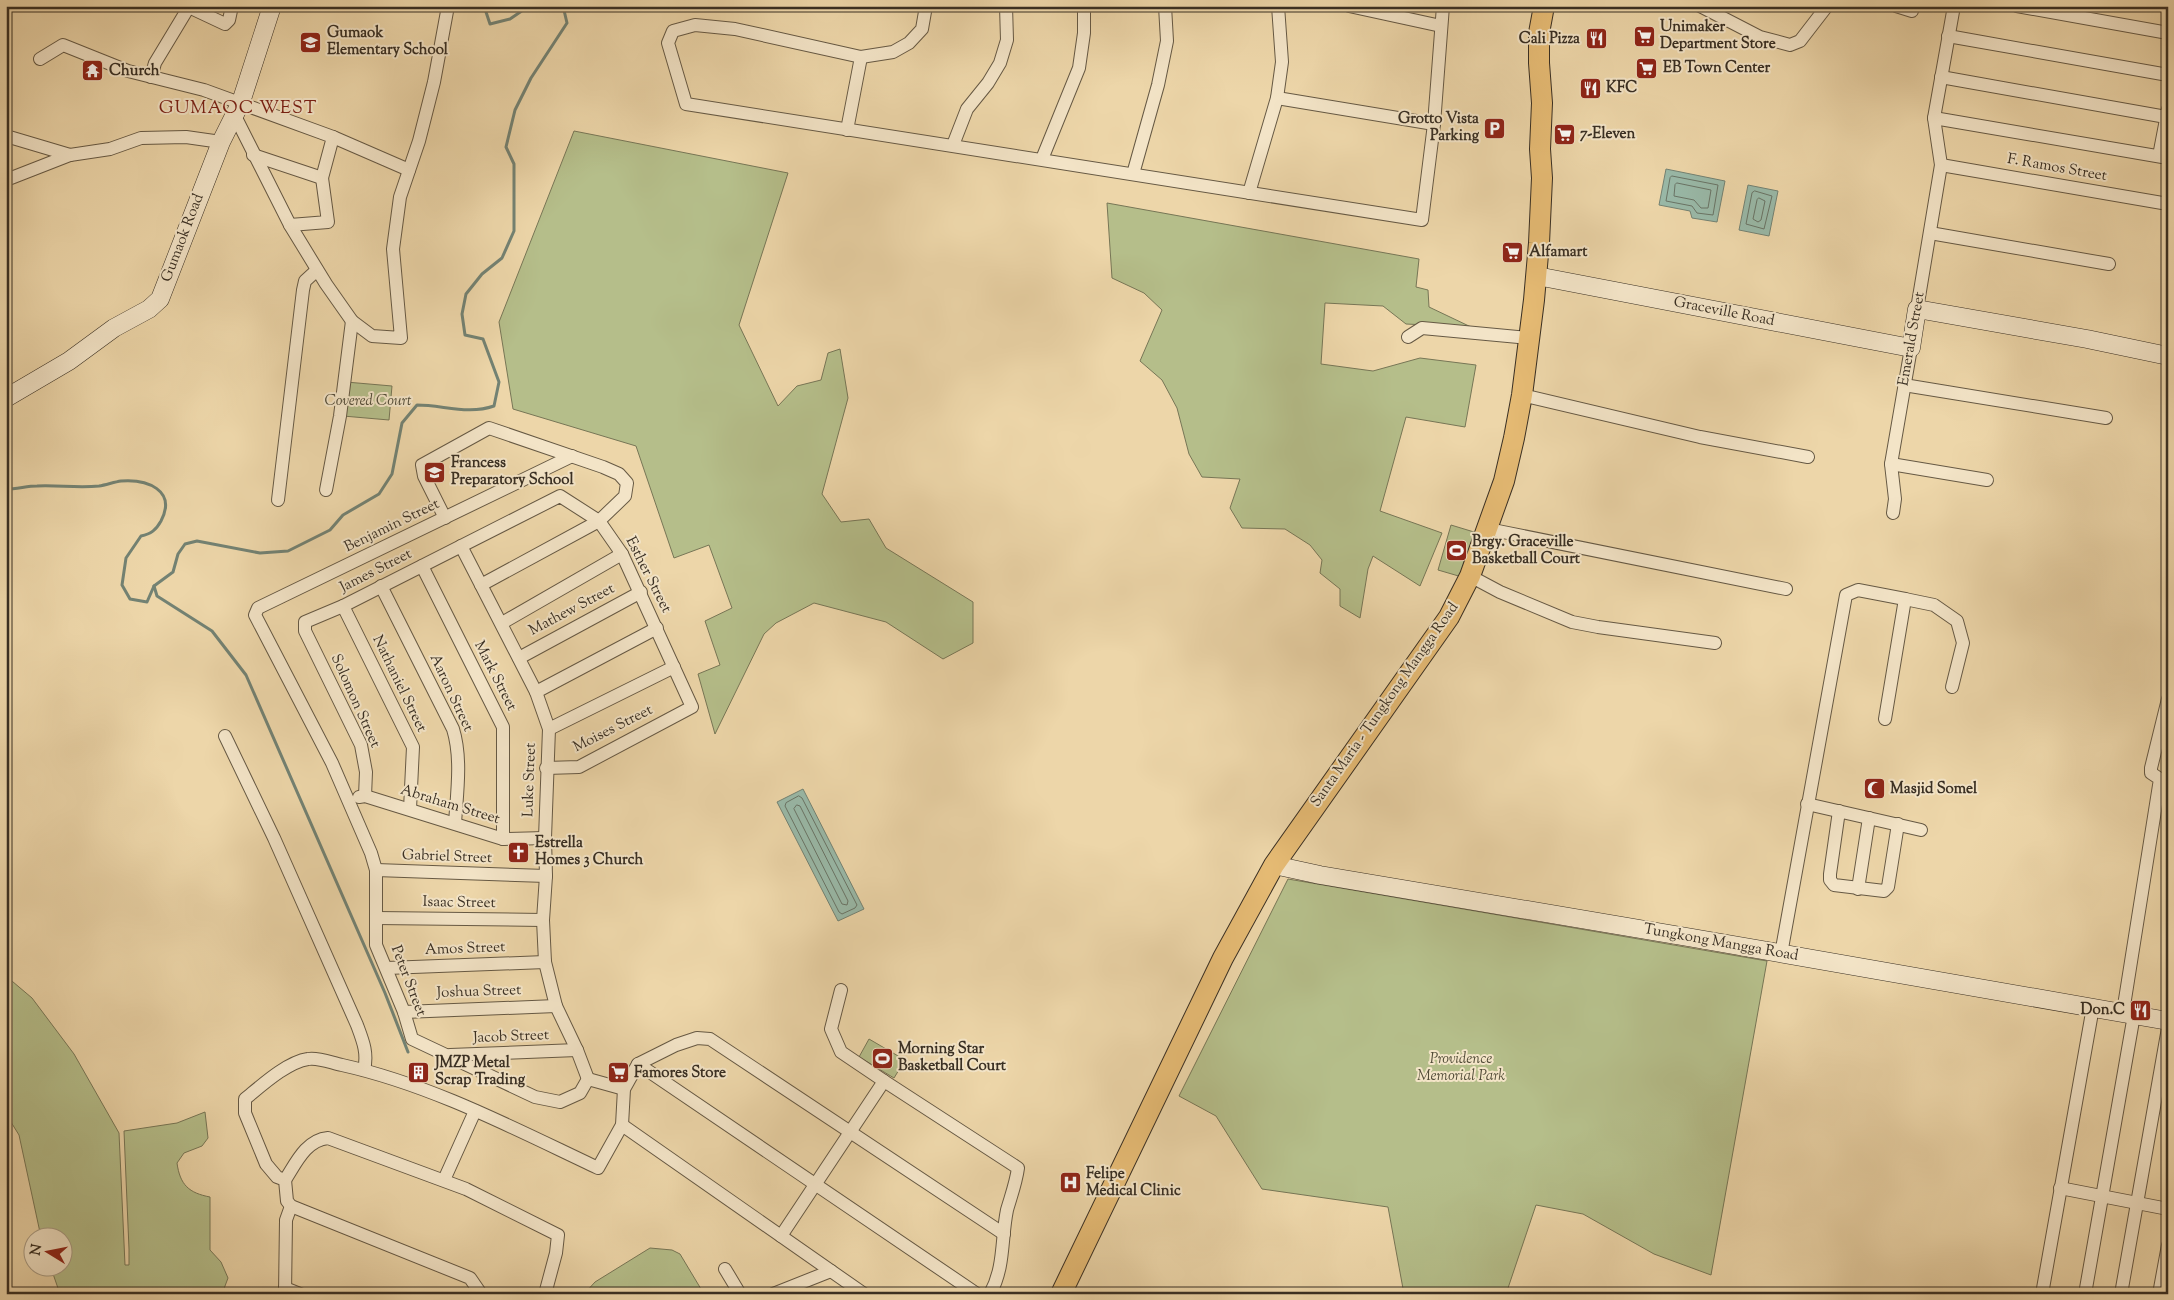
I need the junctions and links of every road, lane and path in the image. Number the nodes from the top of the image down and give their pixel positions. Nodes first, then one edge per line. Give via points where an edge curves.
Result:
1 (232, 6) edge
2 (272, 6) edge
3 (448, 6) edge
4 (926, 6) edge
5 (1006, 6) edge
6 (1084, 6) edge
7 (1165, 6) edge
8 (1278, 6) edge
9 (1349, 6) edge
10 (1443, 6) edge
11 (1544, 6) edge
12 (1700, 6) edge
13 (1827, 6) edge
14 (1896, 6) edge
15 (1954, 6) edge
16 (2017, 6) edge
17 (1912, 11) dead end
18 (1441, 26) junction
19 (2168, 32) edge
20 (1948, 36) junction
21 (862, 56) junction
22 (40, 59) dead end
23 (2168, 75) edge
24 (151, 77) junction
25 (1941, 77) junction
26 (1277, 98) junction
27 (238, 109) junction
28 (2167, 113) edge
29 (1934, 118) junction
30 (1434, 124) junction
31 (847, 130) junction
32 (6, 136) edge
33 (333, 137) junction
34 (221, 142) junction
35 (953, 145) junction
36 (70, 154) junction
37 (253, 154) junction
38 (2164, 157) edge
39 (1042, 160) junction
40 (1941, 165) junction
41 (409, 170) junction
42 (1132, 174) junction
43 (322, 178) junction
44 (6, 180) edge
45 (1249, 193) junction
46 (2168, 204) edge
47 (290, 225) junction
48 (1930, 233) junction
49 (2109, 264) dead end
50 (318, 270) junction
51 (1537, 276) junction
52 (1917, 309) junction
53 (352, 321) junction
54 (1408, 337) dead end
55 (1529, 338) junction
56 (1910, 348) junction
57 (2168, 356) edge
58 (1904, 385) junction
59 (1522, 395) junction
60 (6, 398) edge
61 (2106, 418) dead end
62 (572, 456) junction
63 (1808, 457) dead end
64 (1891, 464) junction
65 (1987, 480) dead end
66 (326, 490) dead end
67 (278, 500) dead end
68 (1893, 513) dead end
69 (445, 518) junction
70 (599, 521) junction
71 (1488, 529) junction
72 (461, 546) junction
73 (622, 554) junction
74 (422, 566) junction
75 (1470, 576) junction
76 (481, 585) junction
77 (381, 586) junction
78 (1786, 590) dead end
79 (641, 592) junction
80 (1905, 599) junction
81 (343, 606) junction
82 (255, 612) joint
83 (305, 622) joint
84 (502, 623) junction
85 (657, 628) junction
86 (1714, 643) dead end
87 (519, 658) junction
88 (674, 667) junction
89 (1952, 687) dead end
90 (536, 692) junction
91 (2168, 699) edge
92 (692, 707) joint
93 (1885, 719) dead end
94 (549, 729) junction
95 (225, 736) dead end
96 (546, 768) junction
97 (365, 796) junction
98 (348, 799) junction
99 (1807, 804) junction
100 (410, 809) junction
101 (1839, 811) junction
102 (1869, 818) junction
103 (455, 823) junction
104 (1898, 824) junction
105 (1921, 830) dead end
106 (545, 838) junction
107 (503, 839) junction
108 (1274, 865) junction
109 (376, 870) junction
110 (546, 876) junction
111 (1858, 889) junction
112 (376, 918) junction
113 (543, 920) junction
114 (1781, 954) junction
115 (545, 962) junction
116 (387, 968) junction
117 (841, 990) dead end
118 (556, 1006) junction
119 (2093, 1007) junction
120 (404, 1012) junction
121 (2128, 1013) junction
122 (2168, 1021) edge
123 (2168, 1028) edge
124 (577, 1050) junction
125 (446, 1055) junction
126 (638, 1064) junction
127 (364, 1070) junction
128 (588, 1079) junction
129 (884, 1080) junction
130 (624, 1089) junction
131 (475, 1111) junction
132 (622, 1125) junction
133 (850, 1132) junction
134 (285, 1180) junction
135 (444, 1180) junction
136 (816, 1185) junction
137 (2060, 1188) junction
138 (2102, 1196) junction
139 (2137, 1203) junction
140 (291, 1206) junction
141 (2168, 1208) edge
142 (1004, 1234) junction
143 (781, 1236) junction
144 (2167, 1252) edge
145 (725, 1269) dead end
146 (831, 1271) junction
147 (285, 1291) edge
148 (2161, 1293) edge
149 (300, 1294) edge
150 (481, 1294) edge
151 (545, 1294) edge
152 (740, 1294) edge
153 (773, 1294) edge
154 (864, 1294) edge
155 (977, 1294) edge
156 (990, 1294) edge
157 (1061, 1294) edge
158 (2042, 1294) edge
159 (2085, 1294) edge
160 (2121, 1294) edge

1 - 24 street via 225,24 191,8 186,10 155,63
2 - 27 street, Gumaok Road
3 - 41 street via 434,82
4 - 21 street via 922,29 908,44 893,52
5 - 35 street via 1007,40 1000,64 967,109
6 - 39 street via 1079,68
7 - 42 street via 1167,40 1158,86
8 - 26 street via 1282,62
9 - 18 street
10 - 18 street
11 - 51 main road, Santa Maria - Tungkong Mangga Road via 1539,40 1542,178
12 - 13 street via 1760,37 1790,45 1800,41
14 - 17 street
15 - 20 street, Emerald Street
16 - 19 street
18 - 30 street
20 - 23 street
20 - 25 street, Emerald Street
21 - 31 street
21 - 31 street via 735,28 695,25 673,31 668,43 686,104
22 - 24 street via 62,45
24 - 27 street via 204,90
25 - 28 street
25 - 29 street, Emerald Street
26 - 30 street
26 - 45 street
27 - 33 street
27 - 34 street, Gumaok Road
27 - 37 street
28 - 38 street
29 - 38 street
29 - 40 street, Emerald Street
30 - 45 street via 1422,220
31 - 35 street
32 - 36 street
33 - 41 street
33 - 43 street
34 - 36 street via 186,137 141,138 110,149
34 - 60 street, Gumaok Road via 160,299
35 - 39 street
36 - 44 street
37 - 43 street
37 - 47 street
39 - 42 street
40 - 46 street, F. Ramos Street
40 - 48 street, Emerald Street
41 - 53 street via 400,197 393,249 401,338 372,336
42 - 45 street
43 - 47 street via 328,222
47 - 50 street
48 - 49 street
48 - 52 street, Emerald Street
50 - 53 street
50 - 67 street via 305,281
51 - 55 main road, Santa Maria - Tungkong Mangga Road
51 - 56 street, Graceville Road
52 - 56 street, Emerald Street
52 - 57 street
53 - 66 street via 340,416
54 - 55 street via 1422,328
55 - 59 main road, Santa Maria - Tungkong Mangga Road
56 - 58 street, Emerald Street
58 - 61 street
58 - 64 street, Emerald Street
59 - 63 street via 1700,437
59 - 71 main road, Santa Maria - Tungkong Mangga Road via 1504,480
62 - 69 street, Benjamin Street
62 - 69 street via 489,428 422,465 424,476
62 - 70 street via 619,474 627,483 625,496
64 - 65 street
64 - 68 street, Emerald Street via 1895,499
69 - 82 street, Benjamin Street
70 - 72 street, Esther Street via 560,496
70 - 73 street, Esther Street
70 - 76 street
71 - 75 main road, Santa Maria - Tungkong Mangga Road
71 - 78 street
72 - 74 street, James Street
72 - 76 street, Luke Street
73 - 79 street, Esther Street
73 - 84 street
74 - 77 street, James Street
74 - 107 street, Mark Street via 503,728
75 - 86 street via 1572,622
75 - 108 main road, Santa Maria - Tungkong Mangga Road via 1449,617
76 - 84 street, Luke Street
77 - 81 street, James Street
77 - 103 street, Aaron Street via 457,741
79 - 85 street, Esther Street
79 - 87 street, Mathew Street
80 - 89 street via 1934,605 1957,621 1962,643
80 - 93 street
80 - 99 street via 1858,590 1846,595
81 - 83 street, James Street
81 - 100 street, Nathaniel Street via 413,747
82 - 98 street, Peter Street
83 - 97 street, Solomon Street via 305,631 361,746 366,772
84 - 87 street, Luke Street
85 - 88 street, Esther Street
85 - 90 street
87 - 90 street, Luke Street
88 - 92 street, Esther Street
88 - 94 street
90 - 94 street, Luke Street
91 - 121 street via 2151,768 2151,773 2160,779
92 - 96 street, Moises Street via 579,766
94 - 96 street, Luke Street
95 - 127 street via 357,1025 366,1048
96 - 106 street, Luke Street
97 - 98 street, Abraham Street
97 - 100 street, Abraham Street
98 - 109 street, Peter Street
99 - 101 street
99 - 114 street
100 - 103 street, Abraham Street
101 - 102 street
101 - 111 street via 1830,880 1834,885
102 - 104 street
102 - 111 street
103 - 107 street, Abraham Street
104 - 105 street
104 - 111 street via 1888,887 1884,891
106 - 107 street, Abraham Street
106 - 110 street, Luke Street
108 - 114 street, Tungkong Mangga Road
108 - 157 main road, Santa Maria - Tungkong Mangga Road via 1234,936
109 - 110 street, Gabriel Street
109 - 112 street, Peter Street
110 - 113 street, Luke Street
112 - 113 street, Isaac Street
112 - 116 street, Peter Street via 376,945
113 - 115 street, Luke Street
114 - 119 street, Tungkong Mangga Road
115 - 116 street, Amos Street
115 - 118 street, Luke Street
116 - 120 street, Peter Street
117 - 129 street via 831,1029 840,1052
118 - 120 street, Joshua Street
118 - 124 street, Luke Street
119 - 121 street, Tungkong Mangga Road
119 - 137 street
120 - 125 street, Peter Street via 412,1039
121 - 122 street, Tungkong Mangga Road
121 - 138 street
123 - 139 street
124 - 125 street, Jacob Street
124 - 128 street, Luke Street
125 - 128 street, Peter Street via 535,1098 560,1102 580,1093
126 - 130 street
126 - 133 street via 676,1045 697,1038 710,1038
126 - 136 street
127 - 131 street via 431,1092
127 - 134 street via 309,1058 274,1076 244,1099 245,1112 266,1164 277,1177
128 - 130 street
129 - 133 street
129 - 142 street via 1018,1168
130 - 132 street
131 - 132 street via 598,1168
131 - 135 street
132 - 143 street
133 - 136 street
133 - 142 street
134 - 135 street via 310,1144 328,1138
134 - 140 street via 287,1201
135 - 151 street via 558,1235
136 - 143 street
136 - 155 street
137 - 138 street
137 - 158 street
138 - 139 street
138 - 159 street
139 - 141 street
139 - 160 street
140 - 147 street via 286,1220
140 - 150 street via 470,1278
142 - 156 street via 1001,1264
143 - 146 street
144 - 148 street
145 - 152 street
146 - 153 street
146 - 154 street
147 - 149 street

